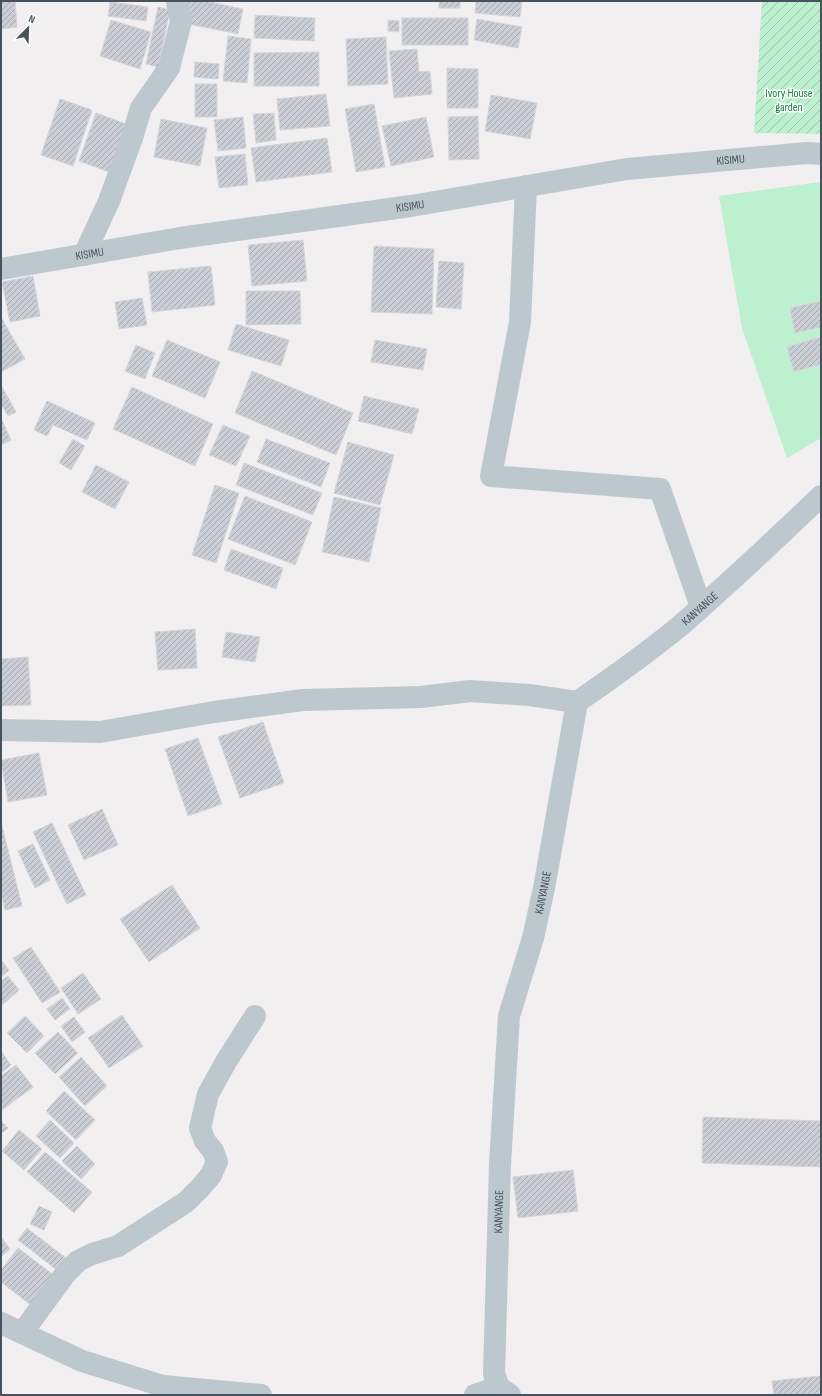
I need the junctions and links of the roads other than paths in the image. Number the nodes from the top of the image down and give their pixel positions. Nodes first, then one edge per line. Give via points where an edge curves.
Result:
1 (177, 1) edge
2 (821, 154) edge
3 (526, 186) junction
4 (84, 255) junction
5 (1, 269) edge
6 (821, 496) edge
7 (701, 607) junction
8 (577, 702) junction
9 (1, 730) edge
10 (255, 1016) dead end
11 (1, 1323) edge
12 (22, 1332) junction
13 (162, 1390) edge
14 (504, 1391) edge
15 (261, 1395) edge
16 (475, 1395) edge

1 - 4 street via 181,21 169,68 141,108 110,201
2 - 3 street, KISIMU via 806,153 627,169
3 - 4 street, KISIMU
3 - 7 street via 520,322 491,476 660,490
4 - 5 street, KISIMU
6 - 7 street, KANYANGE
7 - 8 street, KANYANGE via 643,654
8 - 9 street via 529,695 470,691 421,697 302,700 100,732
8 - 14 street, KANYANGE via 544,888 533,938 509,1016 500,1164 494,1368 494,1374
10 - 12 street via 208,1094 200,1128 217,1162 211,1175 186,1202 141,1232 118,1246 78,1261
11 - 12 street
12 - 13 street via 82,1361
13 - 15 street
14 - 16 street

